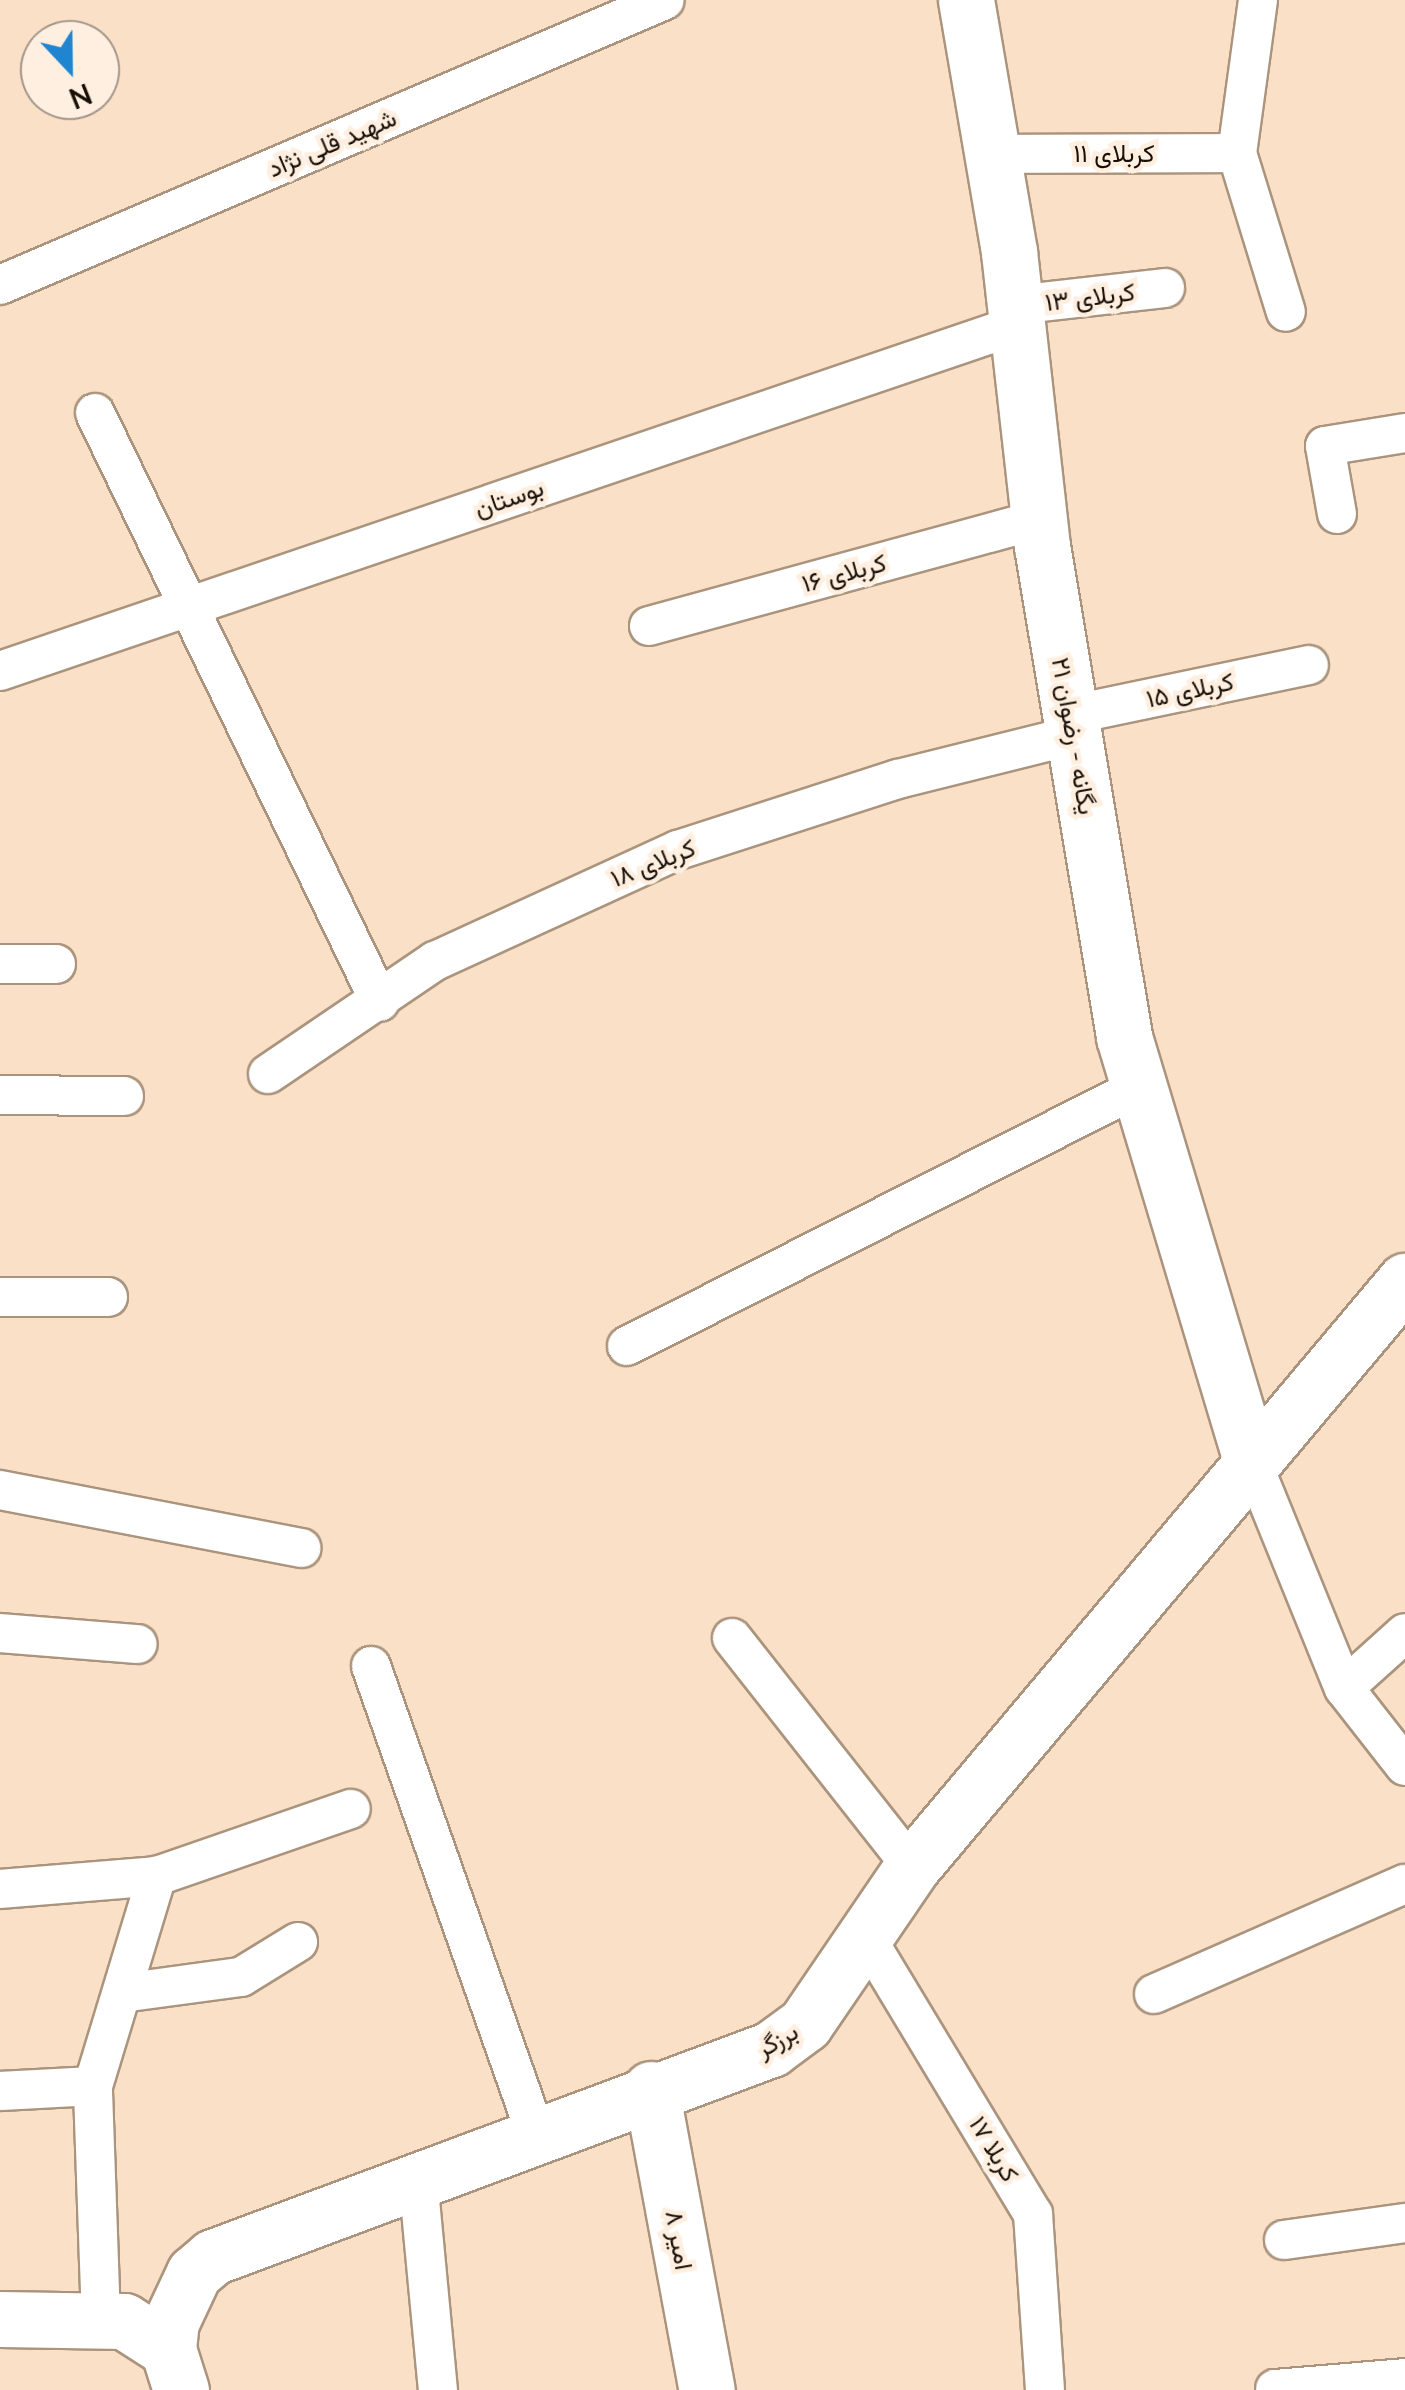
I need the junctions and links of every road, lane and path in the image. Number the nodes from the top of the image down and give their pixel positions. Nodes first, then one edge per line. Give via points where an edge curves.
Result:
1 (664, 0) edge
2 (966, 0) edge
3 (1258, 0) edge
4 (1236, 153) junction
5 (992, 154) junction
6 (0, 285) edge
7 (1165, 288) dead end
8 (1286, 312) dead end
9 (1016, 315) junction
10 (95, 413) dead end
11 (1405, 434) edge
12 (1337, 514) dead end
13 (1039, 519) junction
14 (189, 607) junction
15 (648, 626) dead end
16 (1309, 664) dead end
17 (0, 671) edge
18 (1072, 725) junction
19 (0, 964) edge
20 (56, 964) dead end
21 (380, 1002) junction
22 (268, 1074) dead end
23 (1139, 1087) junction
24 (0, 1095) edge
25 (124, 1096) dead end
26 (1405, 1281) edge
27 (0, 1297) edge
28 (108, 1297) dead end
29 (626, 1346) dead end
30 (1250, 1457) junction
31 (0, 1490) edge
32 (301, 1548) dead end
33 (0, 1633) edge
34 (1405, 1633) edge
35 (732, 1638) dead end
36 (138, 1644) dead end
37 (371, 1666) dead end
38 (1344, 1688) junction
39 (1405, 1766) edge
40 (352, 1809) dead end
41 (912, 1867) junction
42 (157, 1876) junction
43 (1405, 1884) edge
44 (0, 1888) edge
45 (864, 1934) junction
46 (298, 1942) dead end
47 (122, 1993) junction
48 (1154, 1994) dead end
49 (93, 2086) junction
50 (651, 2089) junction
51 (0, 2091) edge
52 (536, 2134) junction
53 (418, 2179) junction
54 (1405, 2222) edge
55 (1284, 2240) dead end
56 (0, 2320) edge
57 (102, 2320) junction
58 (175, 2369) edge
59 (1405, 2378) edge
60 (1274, 2389) edge
61 (438, 2390) edge
62 (706, 2390) edge
63 (1045, 2390) edge

1 - 6 street, شهید قلی نژاد
2 - 5 street, یگانه - رضوان ۲۱
3 - 4 street
4 - 5 street, کربلای ۱۱
4 - 8 street
5 - 9 street, یگانه - رضوان ۲۱
7 - 9 street, کربلای ۱۳
9 - 13 street, یگانه - رضوان ۲۱
9 - 14 street, بوستان
10 - 14 street
11 - 12 street via 1325,446
13 - 15 street, کربلای ۱۶
13 - 18 street, یگانه - رضوان ۲۱
14 - 17 street, بوستان
14 - 21 street
16 - 18 street, کربلای ۱۵
18 - 21 street, کربلای ۱۸ via 678,850 482,936
18 - 23 street, یگانه - رضوان ۲۱
19 - 20 street
21 - 22 street, کربلای ۱۸
23 - 29 street
23 - 30 street, یگانه - رضوان ۲۱
24 - 25 street
26 - 30 street, برزگر
27 - 28 street
30 - 38 street
30 - 41 street, برزگر
31 - 32 street
33 - 36 street
34 - 38 street
35 - 41 street
37 - 52 street
38 - 39 street
40 - 42 street
41 - 45 street, برزگر
42 - 44 street
42 - 47 street
43 - 48 street
45 - 50 street, برزگر via 790,2036
45 - 63 street, کربلا ۱۷ via 1034,2214
46 - 47 street via 242,1977
47 - 49 street
49 - 51 street
49 - 57 street
50 - 52 street, برزگر
50 - 62 street, امیر ۸
52 - 53 street, برزگر
53 - 58 street, برزگر via 213,2257 181,2297
53 - 61 street
54 - 55 street
56 - 57 street
57 - 58 street via 137,2325
59 - 60 street

